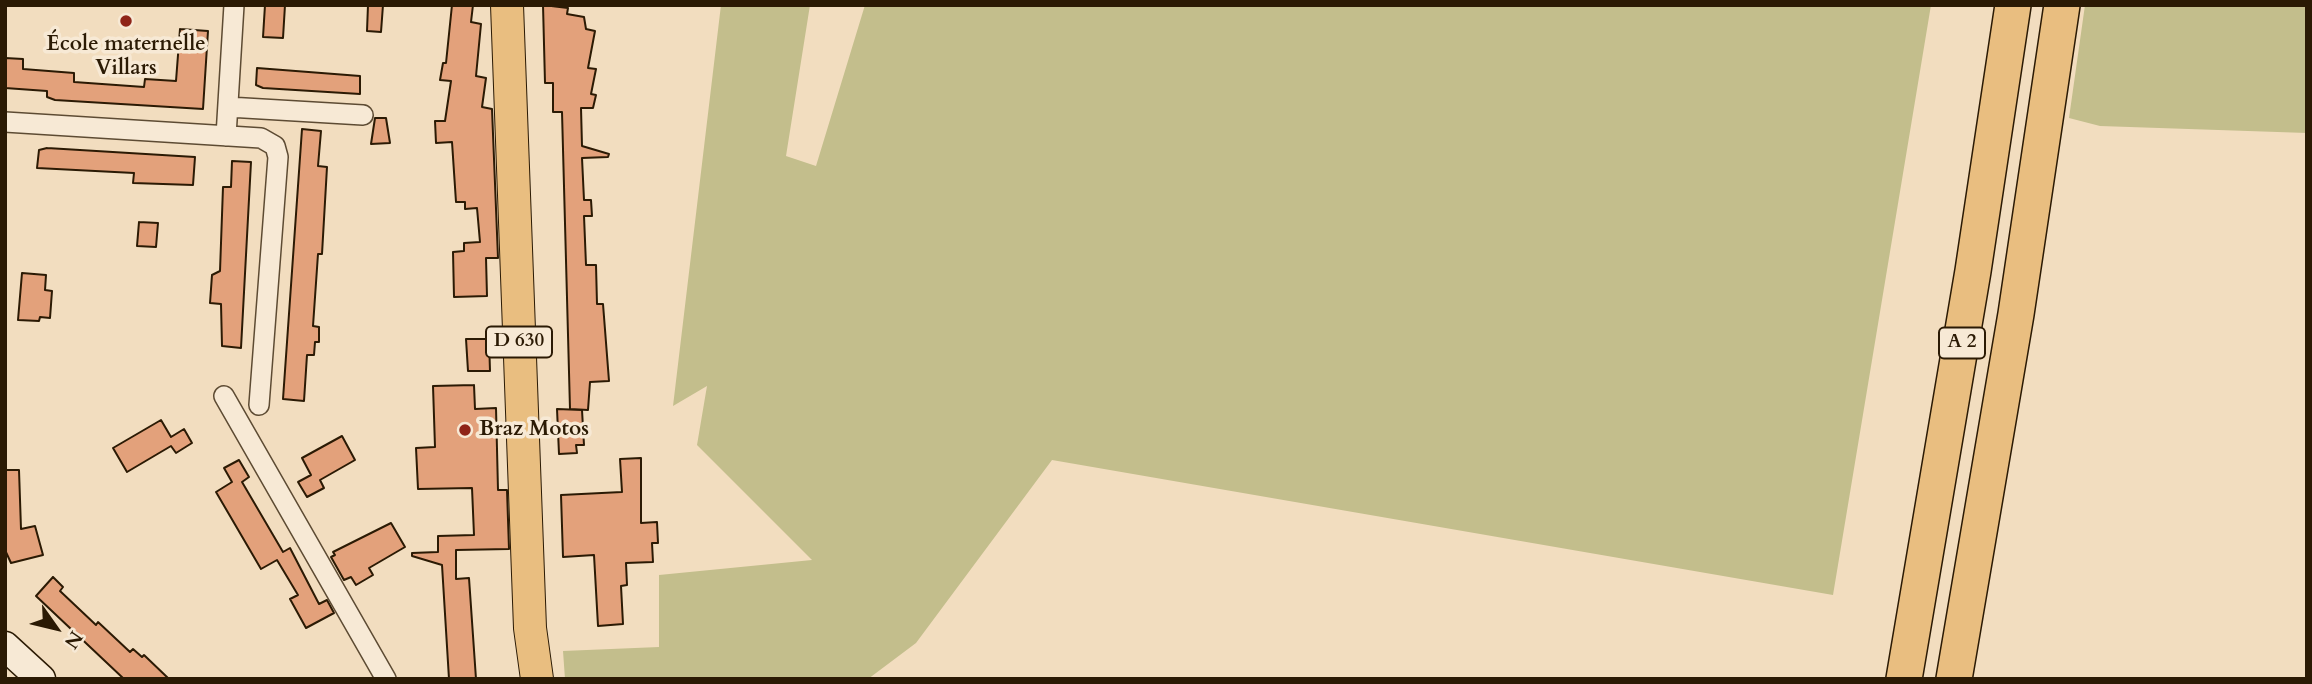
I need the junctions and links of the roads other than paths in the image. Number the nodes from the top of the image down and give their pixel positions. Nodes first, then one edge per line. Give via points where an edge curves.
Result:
1 (234, 5) edge
2 (507, 5) edge
3 (525, 5) edge
4 (2012, 5) edge
5 (2062, 5) edge
6 (228, 107) junction
7 (363, 115) dead end
8 (5, 122) edge
9 (226, 136) junction
10 (224, 396) dead end
11 (259, 405) dead end
12 (5, 646) edge
13 (41, 679) edge
14 (386, 679) edge
15 (539, 679) edge
16 (1904, 679) edge
17 (1954, 679) edge

1 - 6 street
2 - 15 main road, D 630 via 530,628
3 - 15 main road, D 630 via 524,139 544,629
4 - 16 highway, A 2 via 1971,285
5 - 17 highway, A 2
6 - 7 street
6 - 9 street
8 - 9 street
9 - 11 street via 267,140 277,151
10 - 14 street
12 - 13 main road

